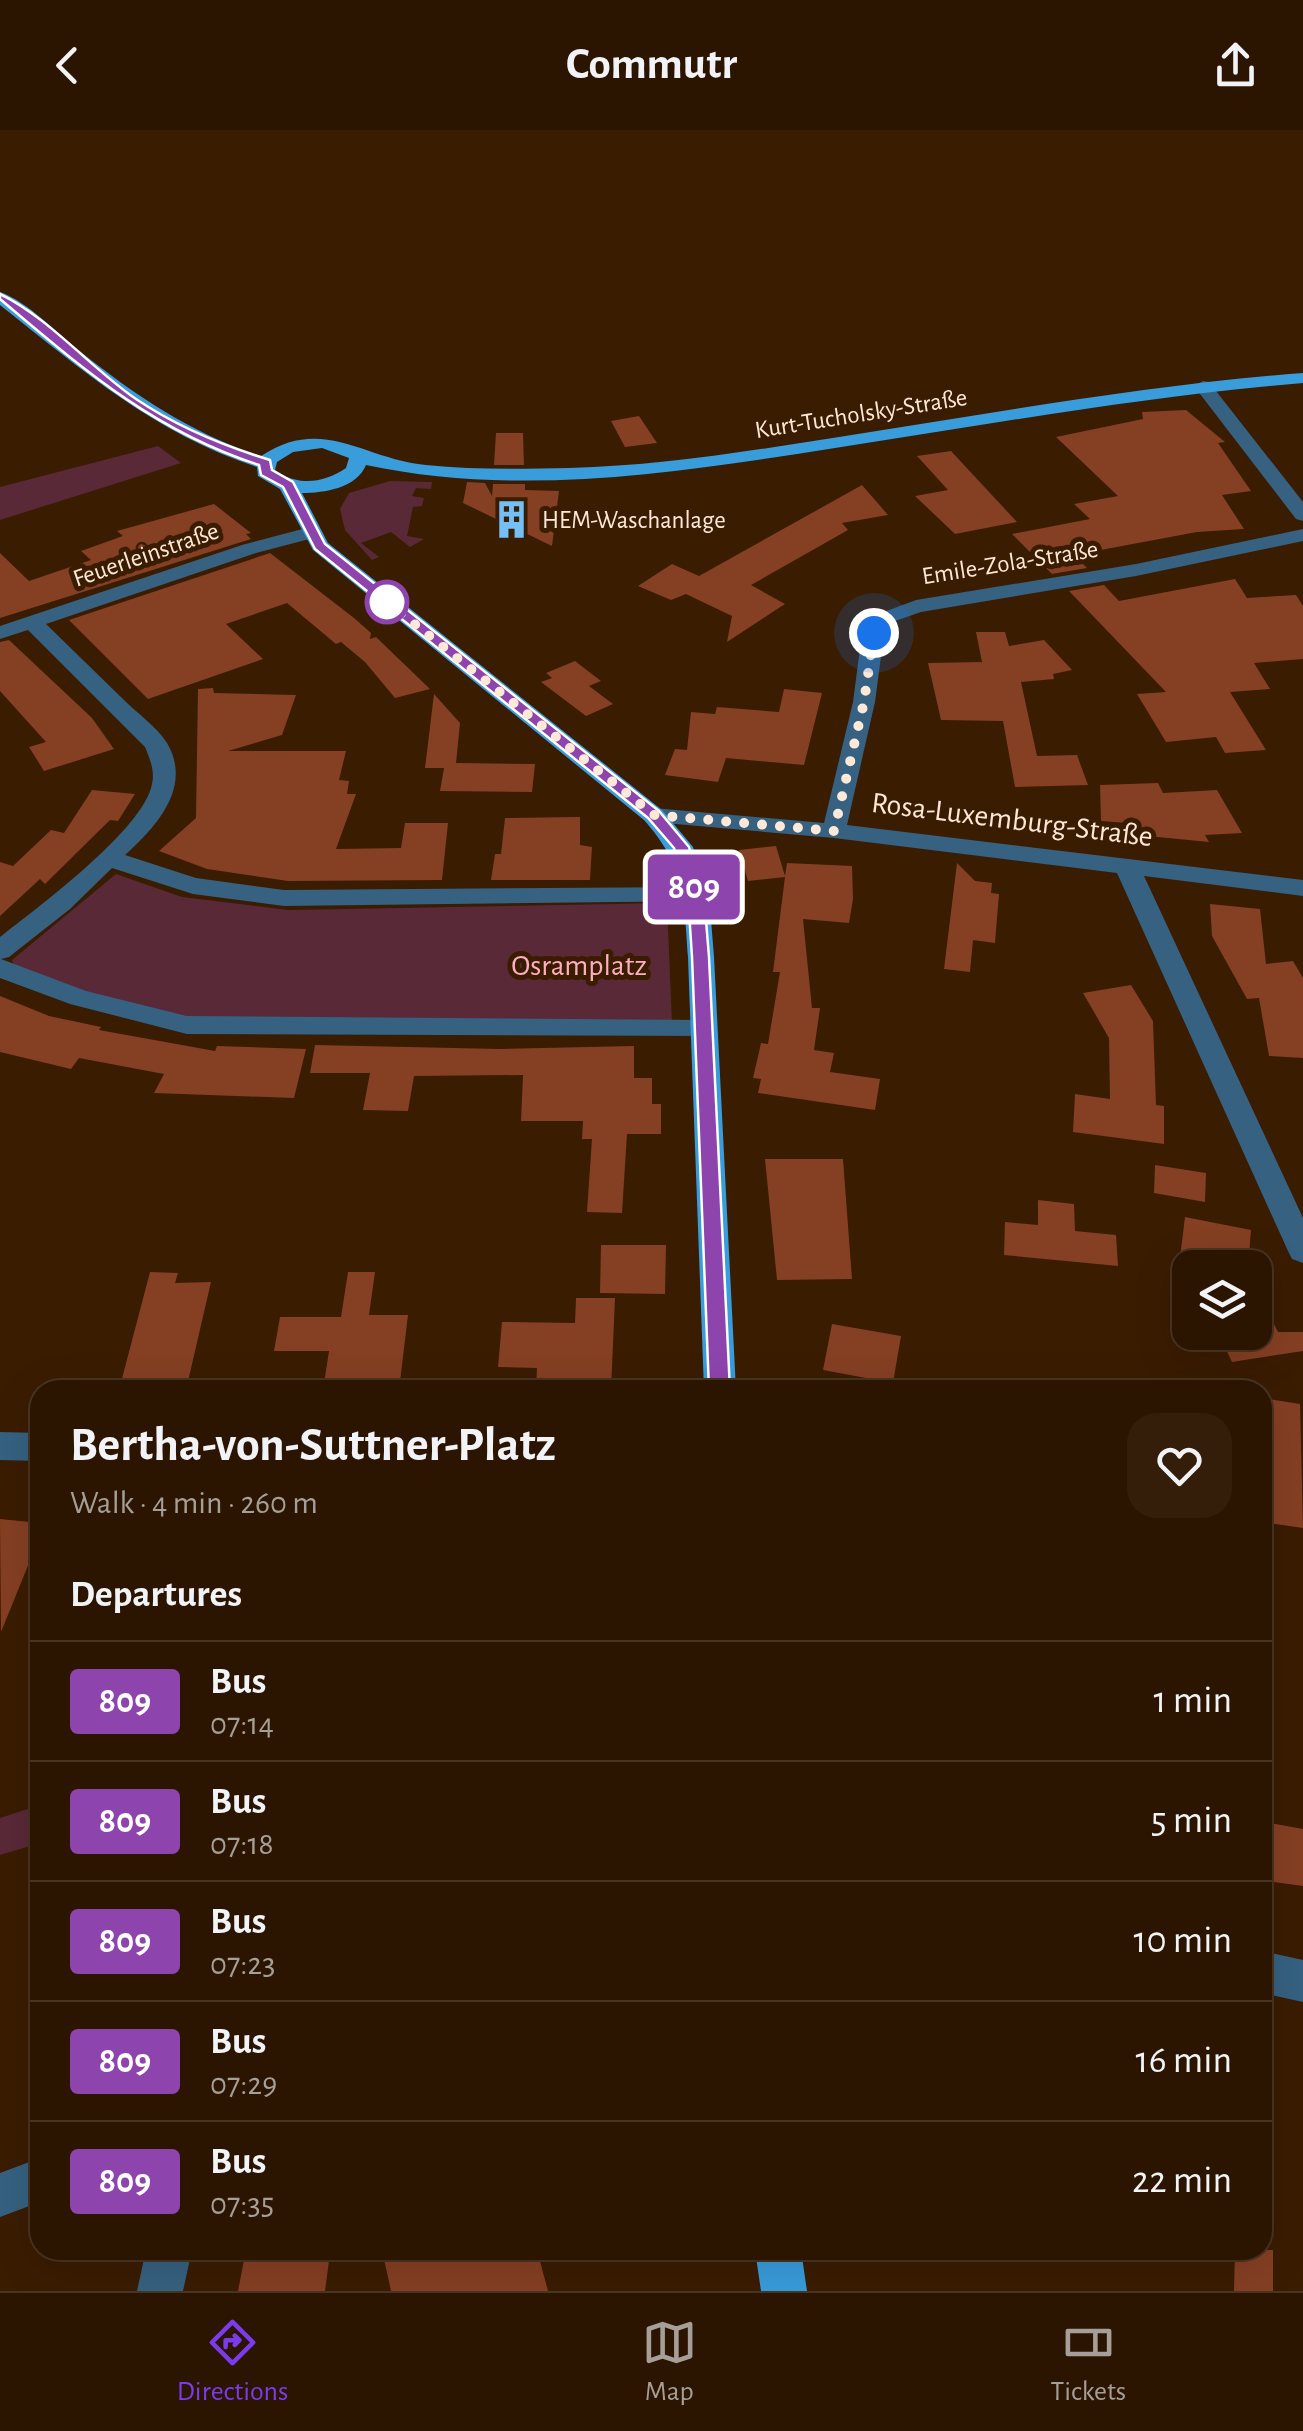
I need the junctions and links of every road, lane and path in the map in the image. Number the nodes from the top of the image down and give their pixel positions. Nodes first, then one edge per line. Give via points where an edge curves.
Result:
1 (0, 297) edge
2 (1303, 378) edge
3 (1203, 386) junction
4 (214, 442) junction
5 (288, 447) junction
6 (266, 463) junction
7 (355, 466) junction
8 (328, 484) junction
9 (288, 485) junction
10 (1303, 515) edge
11 (308, 525) junction
12 (1303, 535) edge
13 (33, 623) junction
14 (0, 633) edge
15 (654, 815) junction
16 (834, 831) junction
17 (111, 858) junction
18 (1127, 867) junction
19 (1303, 888) edge
20 (696, 896) junction
21 (0, 951) edge
22 (0, 968) edge
23 (703, 1029) junction
24 (1303, 1251) edge
25 (720, 1380) edge
26 (0, 1446) edge
27 (30, 1448) edge
28 (1272, 1974) edge
29 (1303, 1981) edge
30 (30, 2184) edge
31 (0, 2195) edge
32 (167, 2260) edge
33 (779, 2260) edge
34 (160, 2291) edge
35 (784, 2291) edge

1 - 4 main road via 132,402
2 - 3 main road, Kurt-Tucholsky-Straße
3 - 7 main road, Kurt-Tucholsky-Straße via 666,468 568,474
3 - 10 street
4 - 5 main road
4 - 6 main road
5 - 6 main road
5 - 7 main road via 322,442 352,450
6 - 9 main road via 266,472
7 - 8 main road
8 - 9 main road
8 - 11 main road
9 - 11 main road
11 - 13 street, Feuerleinstraße
11 - 15 main road via 355,578
12 - 16 street, Emile-Zola-Straße via 916,606 888,617 874,633
13 - 14 street, Feuerleinstraße
13 - 17 street via 161,753 159,802
15 - 16 street, Rosa-Luxemburg-Straße
15 - 20 main road via 681,847
16 - 18 street, Rosa-Luxemburg-Straße
17 - 20 street via 193,886 284,898
17 - 21 street
18 - 19 street, Rosa-Luxemburg-Straße
18 - 24 street
20 - 23 main road
22 - 23 street via 79,998 187,1025
23 - 25 main road
26 - 27 street
28 - 29 street
30 - 31 street
32 - 34 street
33 - 35 main road

